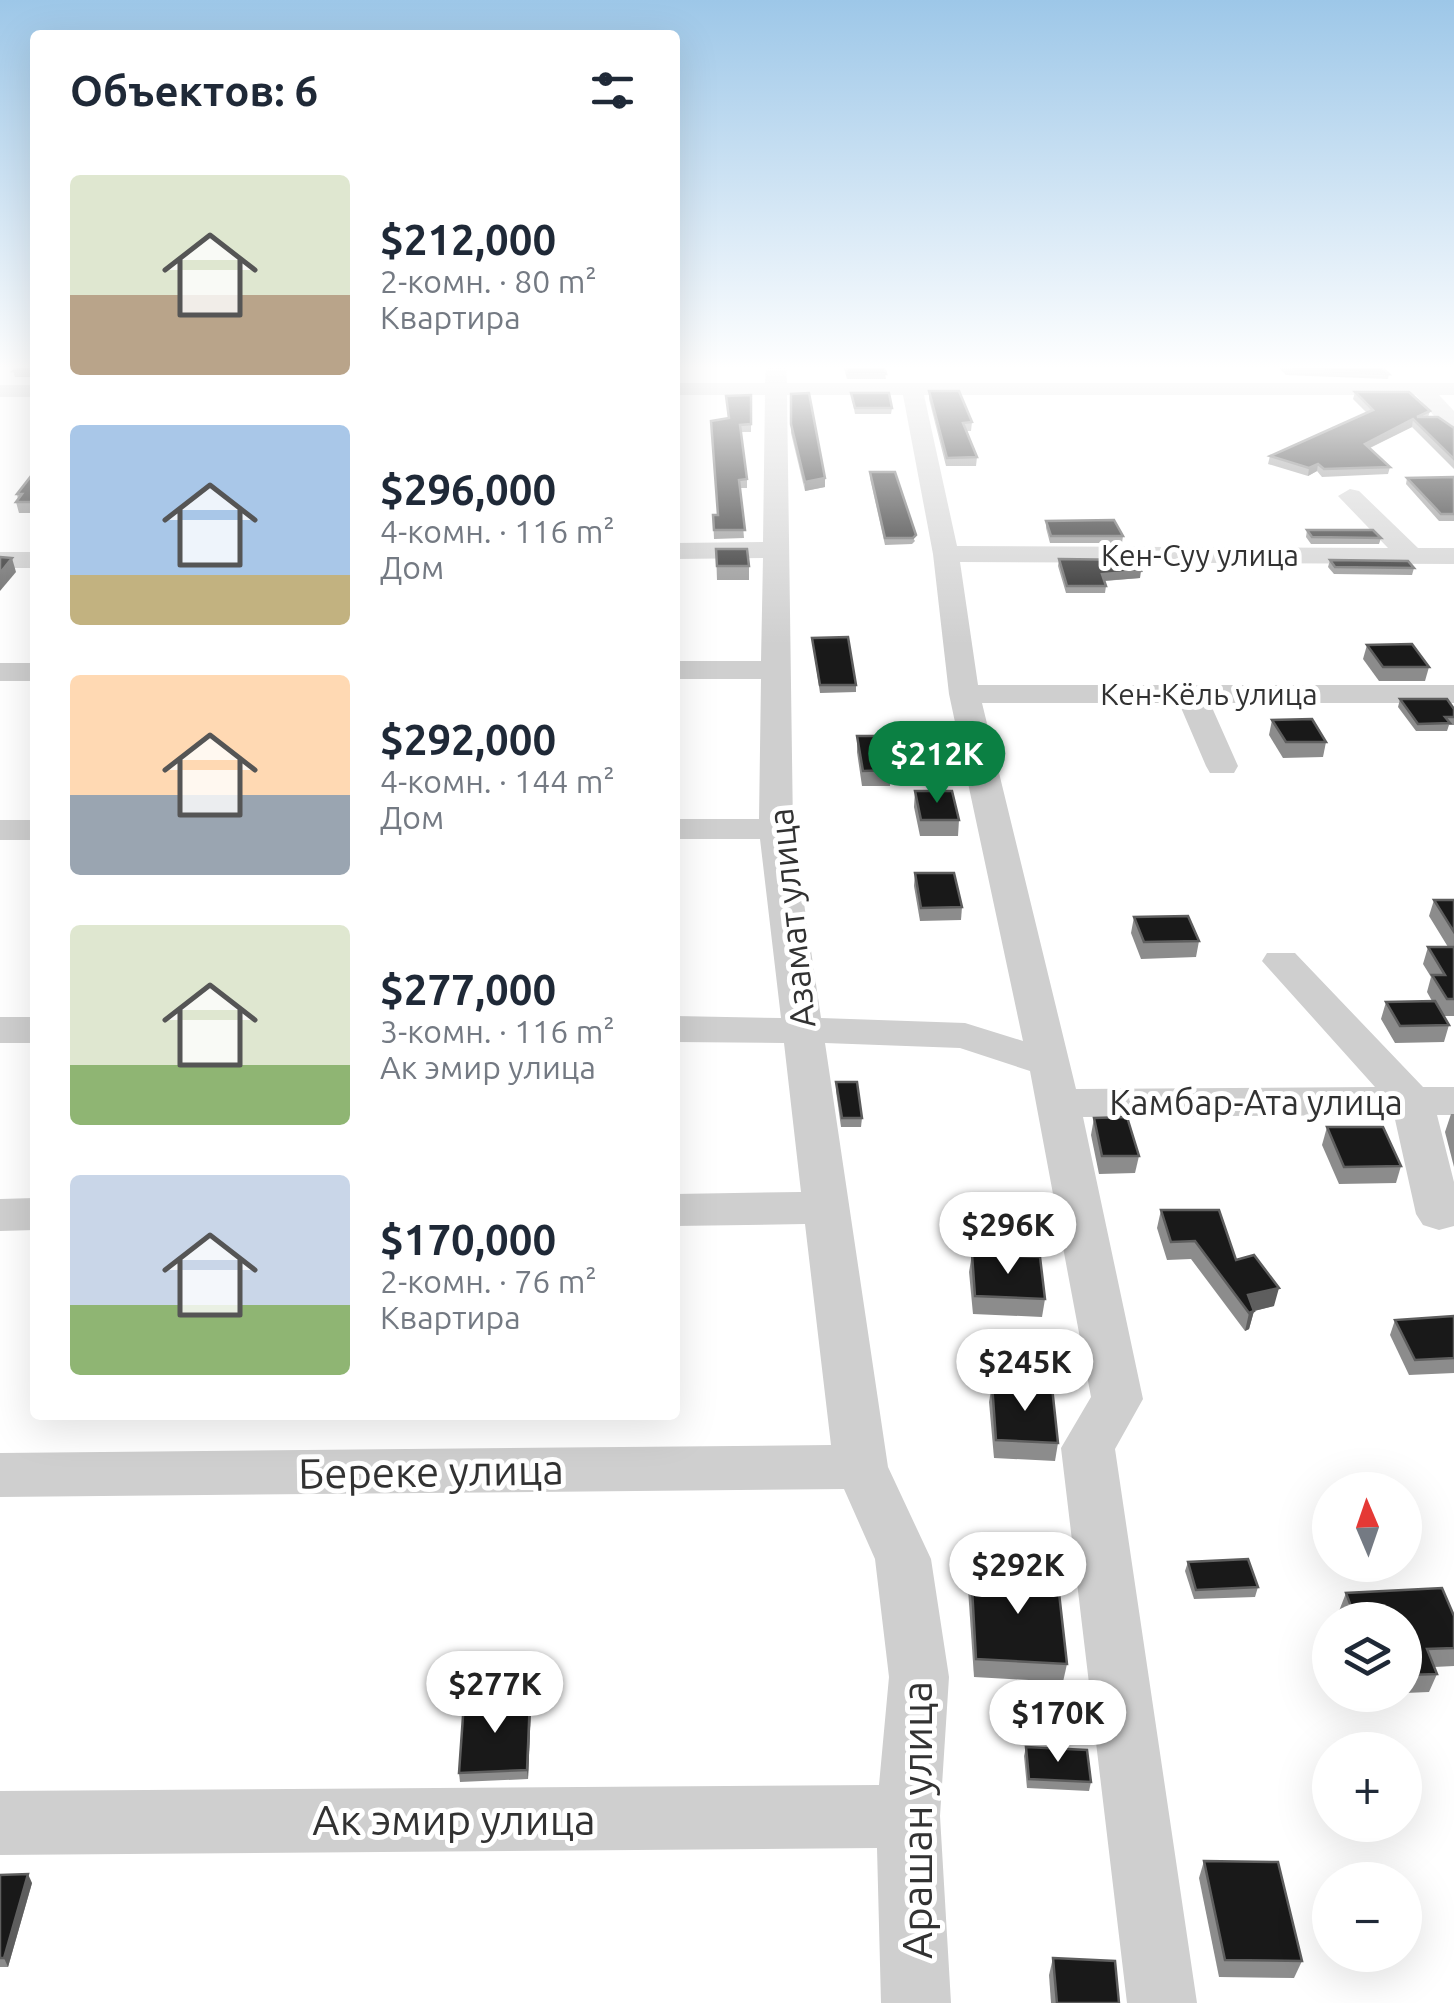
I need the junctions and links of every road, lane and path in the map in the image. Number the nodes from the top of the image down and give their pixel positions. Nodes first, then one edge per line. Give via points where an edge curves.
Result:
1 (777, 458) edge
2 (929, 458) edge
3 (1350, 496) dead end
4 (779, 550) junction
5 (680, 551) edge
6 (946, 554) junction
7 (1411, 556) junction
8 (1454, 556) edge
9 (0, 560) edge
10 (30, 560) edge
11 (680, 670) edge
12 (777, 670) junction
13 (0, 672) edge
14 (30, 672) edge
15 (964, 694) junction
16 (1190, 694) junction
17 (1454, 694) edge
18 (1222, 766) dead end
19 (680, 829) edge
20 (776, 829) junction
21 (0, 830) edge
22 (30, 830) edge
23 (1281, 962) dead end
24 (803, 1028) junction
25 (680, 1029) edge
26 (0, 1030) edge
27 (30, 1030) edge
28 (1053, 1082) junction
29 (1433, 1101) edge
30 (827, 1208) junction
31 (680, 1210) edge
32 (0, 1214) edge
33 (30, 1214) edge
34 (1439, 1214) dead end
35 (861, 1467) junction
36 (0, 1475) edge
37 (908, 1816) junction
38 (0, 1823) edge
39 (916, 2003) edge
40 (1162, 2003) edge

1 - 4 street, Азамат улица
2 - 6 street
3 - 7 street
4 - 5 street
4 - 12 street, Азамат улица
6 - 7 street, Кен-Суу улица
6 - 15 street
7 - 8 street, Кен-Суу улица
9 - 10 street
11 - 12 street
12 - 20 street, Азамат улица
13 - 14 street
15 - 16 street, Кен-Кёль улица
15 - 28 street
16 - 17 street, Кен-Кёль улица
16 - 18 street
19 - 20 street
20 - 24 street, Азамат улица
21 - 22 street
23 - 29 street
24 - 25 street, Камбар-Ата улица
24 - 28 street, Камбар-Ата улица via 965,1036
24 - 30 street, Азамат улица
26 - 27 street
28 - 29 street, Камбар-Ата улица
28 - 40 street via 1116,1399 1088,1448
29 - 34 street
30 - 31 street
30 - 35 street, Азамат улица
32 - 33 street
35 - 36 street, Береке улица
35 - 37 street, Арашан улица via 903,1559 919,1676
37 - 38 street, Ак эмир улица
37 - 39 street, Арашан улица

